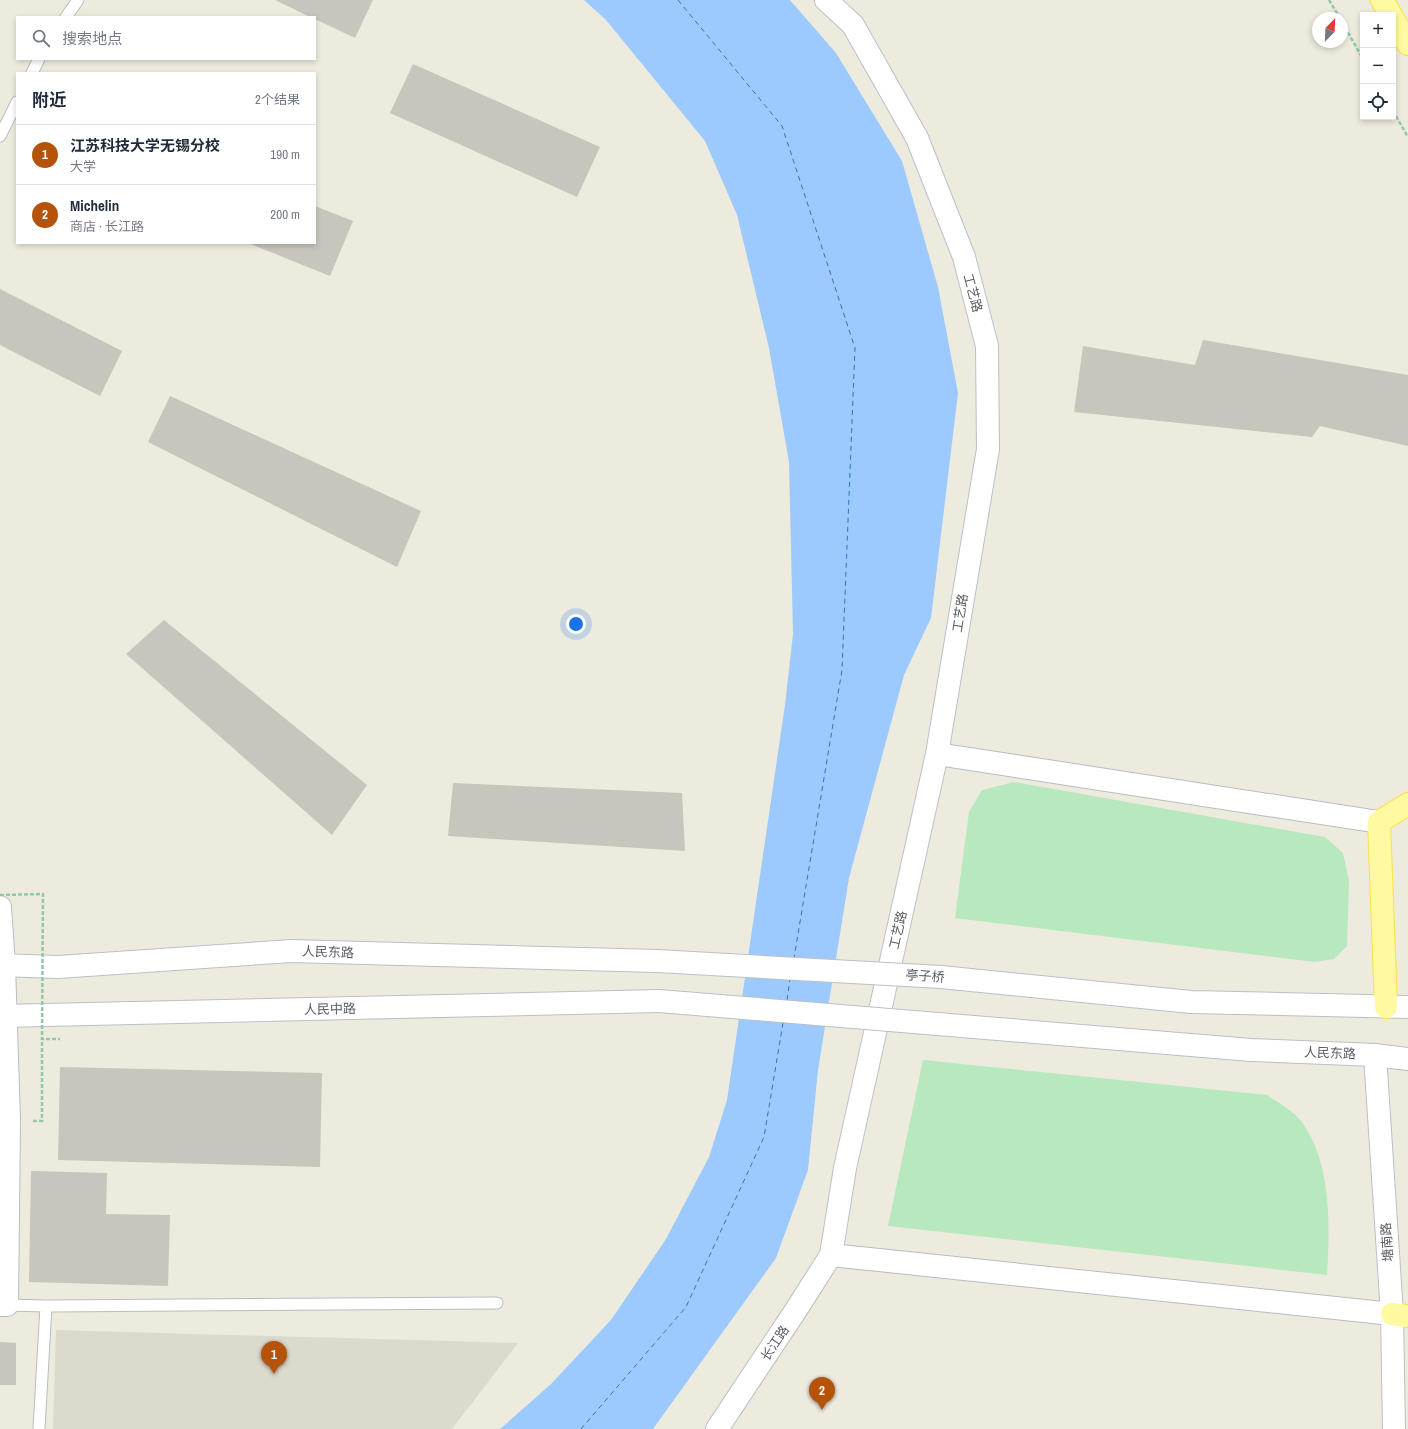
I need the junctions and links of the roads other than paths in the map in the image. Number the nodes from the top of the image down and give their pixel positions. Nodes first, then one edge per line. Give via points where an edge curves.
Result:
1 (78, 0) edge
2 (826, 0) edge
3 (1382, 0) edge
4 (1389, 12) edge
5 (67, 16) edge
6 (1396, 24) edge
7 (1408, 44) edge
8 (38, 60) edge
9 (32, 72) edge
10 (16, 104) edge
11 (0, 136) edge
12 (937, 754) junction
13 (1408, 804) edge
14 (1379, 822) junction
15 (0, 907) edge
16 (657, 962) joint
17 (2, 965) edge
18 (1408, 1007) edge
19 (1386, 1008) junction
20 (3, 1016) edge
21 (938, 1024) joint
22 (1375, 1055) junction
23 (1408, 1059) edge
24 (831, 1255) junction
25 (498, 1303) dead end
26 (3, 1305) edge
27 (46, 1306) junction
28 (1400, 1315) edge
29 (39, 1429) edge
30 (717, 1429) edge
31 (1394, 1429) edge

1 - 5 lane
2 - 12 main road, 工艺路 via 853,25 917,138 964,257 987,346 988,449
3 - 4 main road
6 - 7 main road
8 - 9 lane
10 - 11 lane
12 - 14 main road
12 - 24 main road, 工艺路 via 845,1168
13 - 14 main road
14 - 19 main road
15 - 17 main road
16 - 17 main road, 人民东路 via 291,951 58,967
16 - 19 main road, 亭子桥, bridge via 941,977 1191,1002
17 - 20 main road
18 - 19 main road, 亭子桥
20 - 21 main road, 人民中路, bridge via 659,1001
20 - 26 main road via 10,1120
21 - 22 main road, 人民东路 via 1251,1050
22 - 23 main road, 人民东路
22 - 28 main road, 塘南路
24 - 28 main road
24 - 30 main road, 长江路
25 - 27 lane
26 - 27 lane
27 - 29 lane
28 - 31 main road, 塘南路

